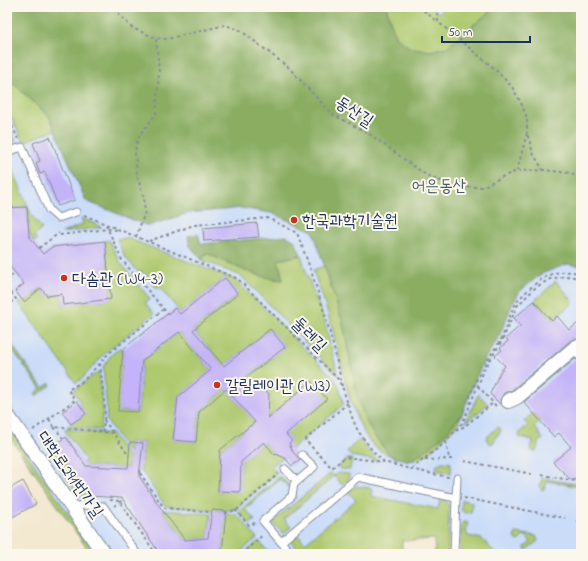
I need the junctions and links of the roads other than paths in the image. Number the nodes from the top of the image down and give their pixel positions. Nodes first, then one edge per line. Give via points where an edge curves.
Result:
1 (7, 152) edge
2 (76, 212) road end
3 (580, 352) edge
4 (513, 401) road end
5 (7, 415) edge
6 (302, 454) dead end
7 (285, 469) road end
8 (457, 478) dead end
9 (297, 481) junction
10 (456, 498) junction
11 (73, 508) junction
12 (281, 542) junction
13 (104, 554) edge
14 (137, 554) edge
15 (292, 554) edge
16 (454, 554) edge

1 - 2 lane via 22,147 49,210 58,218
3 - 4 street via 576,347
5 - 11 street, 대학로291번가길
6 - 9 lane via 314,467
7 - 9 lane
8 - 10 lane
9 - 12 lane via 292,496 263,521
10 - 12 lane via 358,477
10 - 16 lane
11 - 13 street, 대학로291번가길
11 - 14 lane via 81,505 103,506
12 - 15 lane

